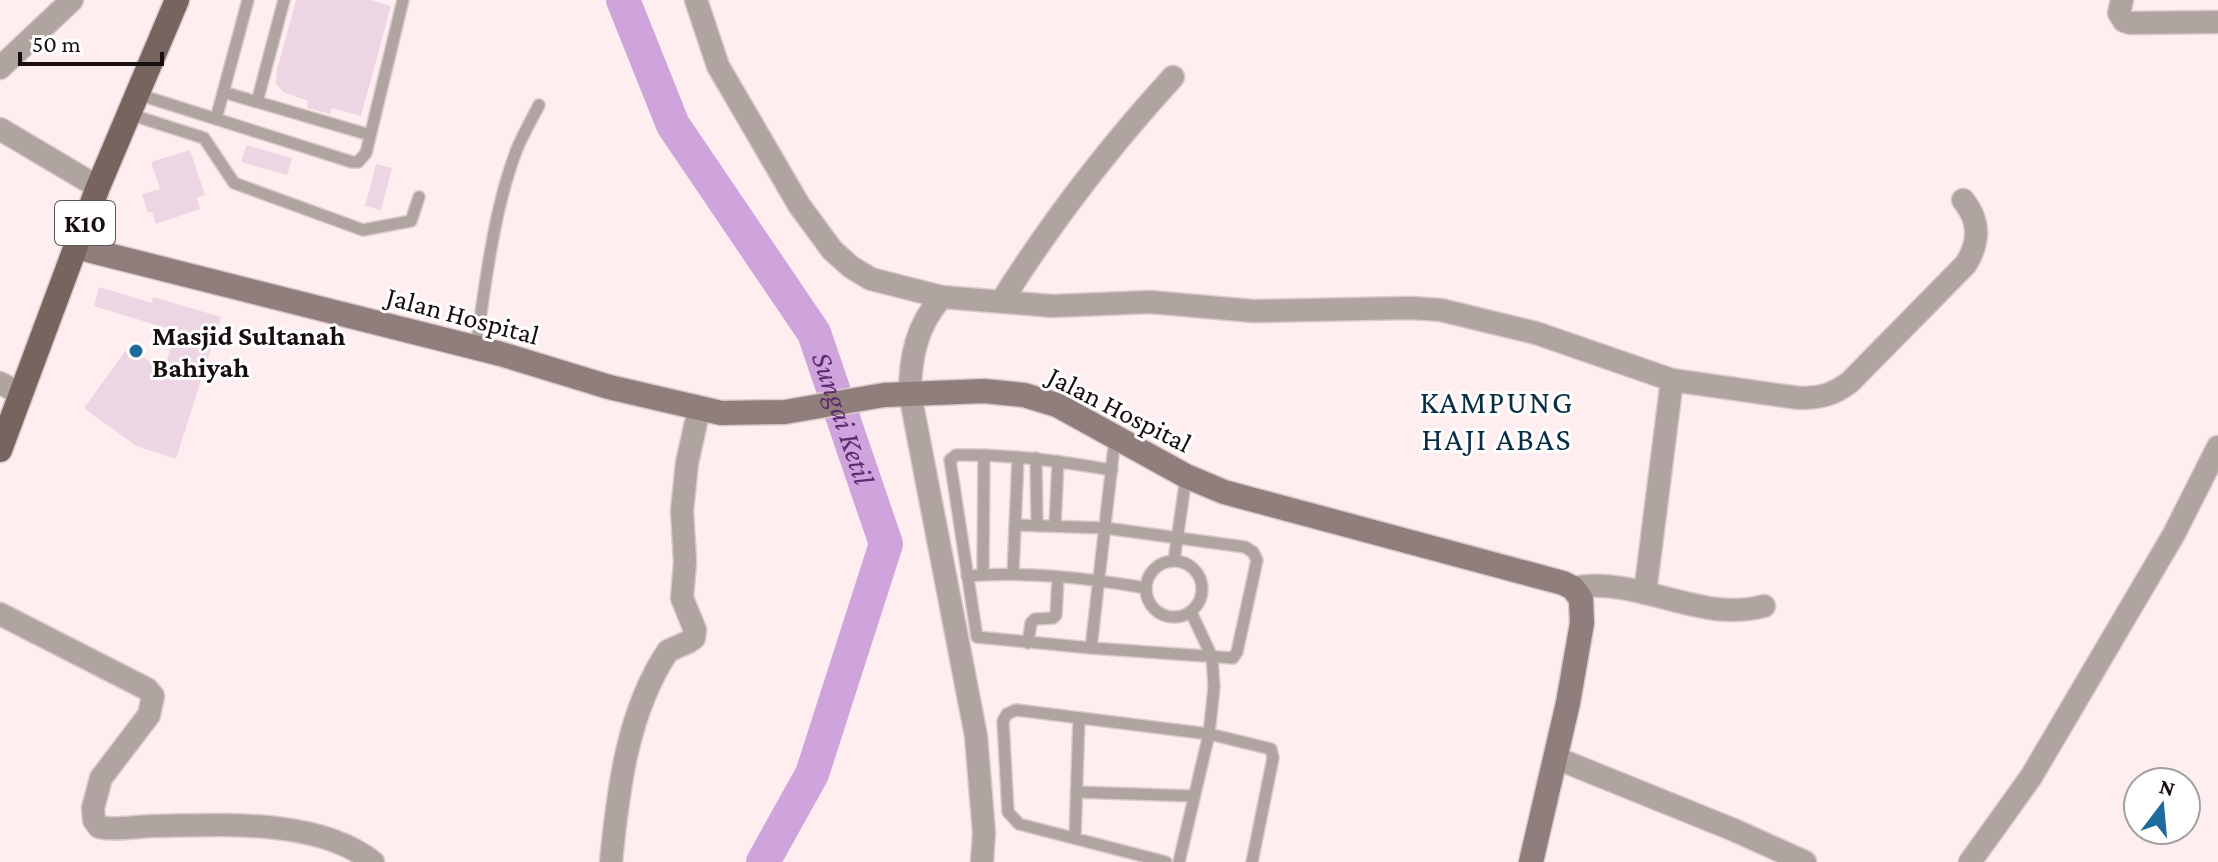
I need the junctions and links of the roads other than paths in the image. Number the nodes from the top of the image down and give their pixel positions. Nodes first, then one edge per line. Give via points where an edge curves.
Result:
1 (72, 0) edge
2 (177, 0) edge
3 (248, 0) edge
4 (284, 0) edge
5 (403, 0) edge
6 (696, 0) edge
7 (2122, 0) edge
8 (2218, 22) edge
9 (0, 68) edge
10 (1173, 77) dead end
11 (223, 92) junction
12 (257, 102) junction
13 (133, 104) junction
14 (539, 105) dead end
15 (216, 119) junction
16 (0, 129) edge
17 (370, 135) junction
18 (98, 187) junction
19 (419, 197) dead end
20 (1963, 200) dead end
21 (76, 247) junction
22 (942, 297) junction
23 (1001, 302) junction
24 (476, 348) junction
25 (1672, 380) junction
26 (10, 388) edge
27 (910, 394) junction
28 (699, 409) junction
29 (1115, 437) junction
30 (2218, 447) edge
31 (0, 450) edge
32 (984, 455) junction
33 (1018, 457) junction
34 (1036, 458) junction
35 (1058, 461) junction
36 (1112, 470) junction
37 (1186, 476) junction
38 (1016, 525) junction
39 (1037, 526) junction
40 (1055, 526) junction
41 (1105, 528) junction
42 (1179, 536) junction
43 (1174, 561) junction
44 (1013, 574) junction
45 (983, 575) junction
46 (967, 576) junction
47 (1058, 577) junction
48 (1099, 580) junction
49 (1146, 588) junction
50 (1573, 588) junction
51 (1645, 593) junction
52 (1764, 606) dead end
53 (1191, 612) junction
54 (0, 614) edge
55 (1028, 643) junction
56 (1091, 648) junction
57 (1212, 657) junction
58 (1079, 718) junction
59 (1209, 734) junction
60 (1556, 758) junction
61 (1076, 792) junction
62 (1193, 796) junction
63 (1075, 838) junction
64 (373, 862) edge
65 (611, 862) edge
66 (982, 862) edge
67 (1166, 862) edge
68 (1179, 862) edge
69 (1252, 862) edge
70 (1531, 862) edge
71 (1805, 862) edge
72 (1970, 862) edge

1 - 9 street
2 - 13 main road, K10
3 - 11 lane
4 - 12 lane
5 - 17 lane
6 - 22 street via 725,78 799,205 832,250 871,279
7 - 8 street via 2119,13 2130,23
10 - 23 street via 1088,176
11 - 12 lane
11 - 15 lane
12 - 17 lane
13 - 15 lane
13 - 18 main road, K10
13 - 19 lane via 204,138 234,183 363,230 411,221
14 - 24 lane via 517,149 506,191
15 - 17 lane via 352,162 362,159
16 - 18 street
18 - 21 main road, K10
20 - 25 street via 1976,228 1966,264 1839,390 1799,398
21 - 24 main road, Jalan Hospital
21 - 26 main road, K10
22 - 23 street
22 - 27 street via 920,329 911,360
23 - 25 street via 1150,302 1253,311 1441,310 1536,333
24 - 28 main road, Jalan Hospital
25 - 51 street
26 - 31 main road, K10
27 - 28 main road, Jalan Hospital via 785,412
27 - 29 main road, Jalan Hospital via 1024,395 1057,405
27 - 66 street via 976,736
28 - 65 street via 682,511 682,598 694,638 668,651 660,662 630,739
29 - 36 lane
29 - 37 main road, Jalan Hospital
30 - 72 street via 2174,534 2031,777
32 - 33 lane
32 - 45 lane
32 - 46 lane via 956,455 950,460
33 - 34 lane
33 - 38 lane
34 - 35 lane
34 - 39 lane
35 - 36 lane
35 - 40 lane
36 - 41 lane
37 - 42 lane
37 - 50 main road, Jalan Hospital via 1224,492
38 - 39 lane
38 - 44 lane
39 - 40 lane
40 - 41 lane
41 - 42 lane
41 - 48 lane
42 - 43 lane
42 - 57 lane via 1245,547 1257,560 1237,652 1228,659
43 - 49 lane via 1154,569
43 - 53 lane via 1196,570 1201,580 1203,592
44 - 45 lane
44 - 47 lane
45 - 46 lane
46 - 55 lane via 977,637
47 - 48 lane
47 - 55 lane via 1056,615 1031,623
48 - 49 lane
48 - 56 lane
49 - 53 lane via 1155,611 1167,617
50 - 51 street via 1600,585
50 - 60 main road via 1581,599 1582,623
51 - 52 street via 1715,610
53 - 57 lane
54 - 64 street via 153,696 149,715 101,778 93,808 99,827 279,828 350,847
55 - 56 lane
56 - 57 lane
57 - 59 lane
58 - 59 lane
58 - 61 lane
58 - 63 lane via 1016,710 1003,721 1011,819
59 - 62 lane
59 - 69 lane via 1273,752
60 - 70 main road
60 - 71 street
61 - 62 lane
61 - 63 lane
62 - 68 lane
63 - 67 lane

